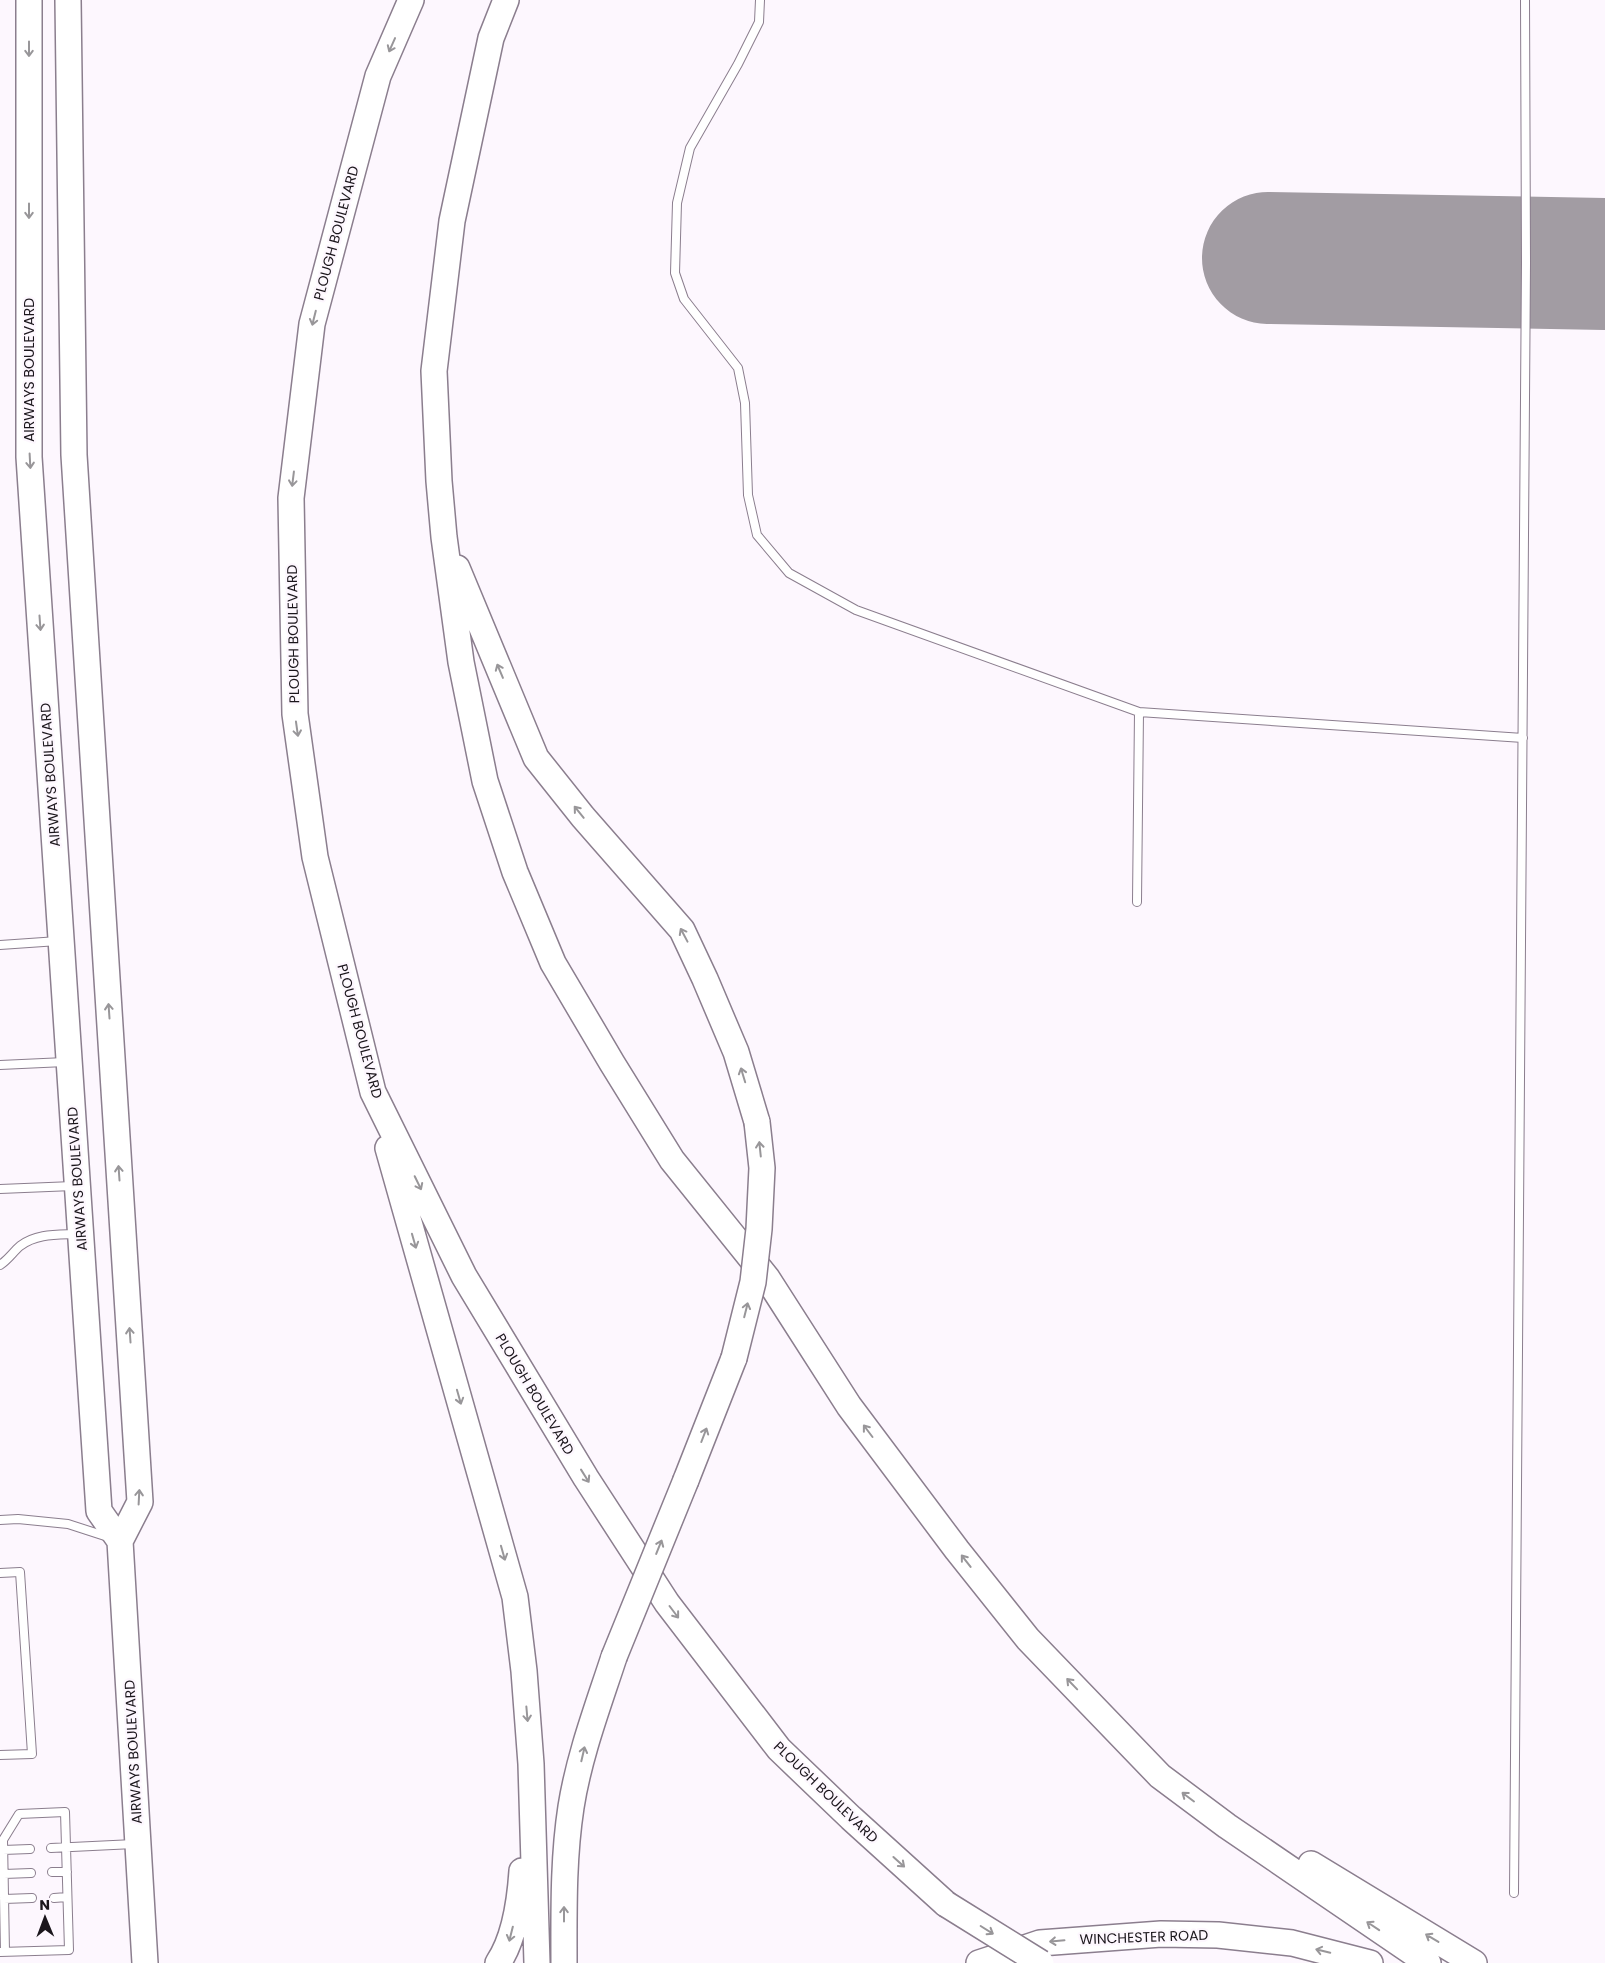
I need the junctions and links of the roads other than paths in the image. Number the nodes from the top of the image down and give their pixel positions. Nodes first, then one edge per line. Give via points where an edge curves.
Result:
1 (29, 0) edge
2 (68, 0) edge
3 (411, 0) edge
4 (506, 0) edge
5 (760, 0) edge
6 (1525, 0) edge
7 (444, 536) junction
8 (1139, 712) junction
9 (1522, 738) junction
10 (1137, 902) dead end
11 (62, 941) junction
12 (0, 945) edge
13 (70, 1062) junction
14 (0, 1065) edge
15 (374, 1092) junction
16 (78, 1186) junction
17 (0, 1189) edge
18 (81, 1234) junction
19 (0, 1265) edge
20 (0, 1520) edge
21 (120, 1541) junction
22 (0, 1573) edge
23 (0, 1756) edge
24 (531, 1764) junction
25 (1227, 1826) junction
26 (138, 1844) junction
27 (66, 1847) junction
28 (51, 1848) dead end
29 (30, 1849) dead end
30 (3, 1850) junction
31 (52, 1872) dead end
32 (66, 1872) junction
33 (4, 1874) junction
34 (32, 1874) dead end
35 (1514, 1893) dead end
36 (68, 1897) junction
37 (32, 1898) dead end
38 (54, 1898) dead end
39 (4, 1899) junction
40 (3, 1952) edge
41 (145, 1963) edge
42 (498, 1963) edge
43 (537, 1963) edge
44 (564, 1963) edge
45 (979, 1963) edge
46 (1040, 1963) edge
47 (1370, 1963) edge
48 (1428, 1963) edge
49 (1474, 1963) edge

1 -> 11 main road, AIRWAYS BOULEVARD via 29,457
21 -> 2 main road via 140,1502 74,455
3 -> 15 main road, PLOUGH BOULEVARD via 378,76 312,324 291,498 294,714 315,857
4 - 7 main road via 491,38 452,221 434,371
5 - 8 lane via 759,22 690,148 677,203 675,273 684,299 738,368 745,403 748,495 757,535 789,573 856,610
6 - 9 lane
25 -> 7 main road via 1160,1776 1028,1639 849,1406 767,1278 672,1160 612,1063 553,963 515,872 488,790 461,662
44 -> 7 main road, bridge via 564,1888 571,1806 587,1739 614,1657 734,1358 753,1282 762,1168 757,1122 736,1052 682,930 536,758
8 - 9 lane
8 - 10 lane
9 - 35 lane
11 - 12 lane
11 - 13 main road, AIRWAYS BOULEVARD
13 - 14 lane
13 - 16 main road, AIRWAYS BOULEVARD
15 -> 24 main road via 515,1597
15 -> 46 main road, PLOUGH BOULEVARD, bridge via 464,1276 586,1478 667,1603 779,1749 946,1904
16 - 17 lane
16 - 18 main road, AIRWAYS BOULEVARD
18 - 19 lane via 31,1239
18 - 21 main road, AIRWAYS BOULEVARD via 99,1511
20 - 21 lane via 68,1524
21 - 26 main road, AIRWAYS BOULEVARD
22 - 23 lane via 20,1572 32,1754
24 -> 42 main road via 520,1894 506,1950
24 - 43 main road
48 -> 25 main road
49 -> 25 main road via 1310,1863
26 - 27 lane
26 - 41 main road, AIRWAYS BOULEVARD
27 - 28 lane
27 - 30 lane via 65,1812 56,1812 19,1814 3,1840
27 - 32 lane
29 - 30 lane
30 - 33 lane
31 - 32 lane
32 - 36 lane
33 - 34 lane
33 - 39 lane
36 - 38 lane
36 - 40 lane via 69,1950
37 - 39 lane
39 - 40 lane
47 -> 45 main road, WINCHESTER ROAD via 1292,1943 1218,1934 1161,1934 1040,1942

